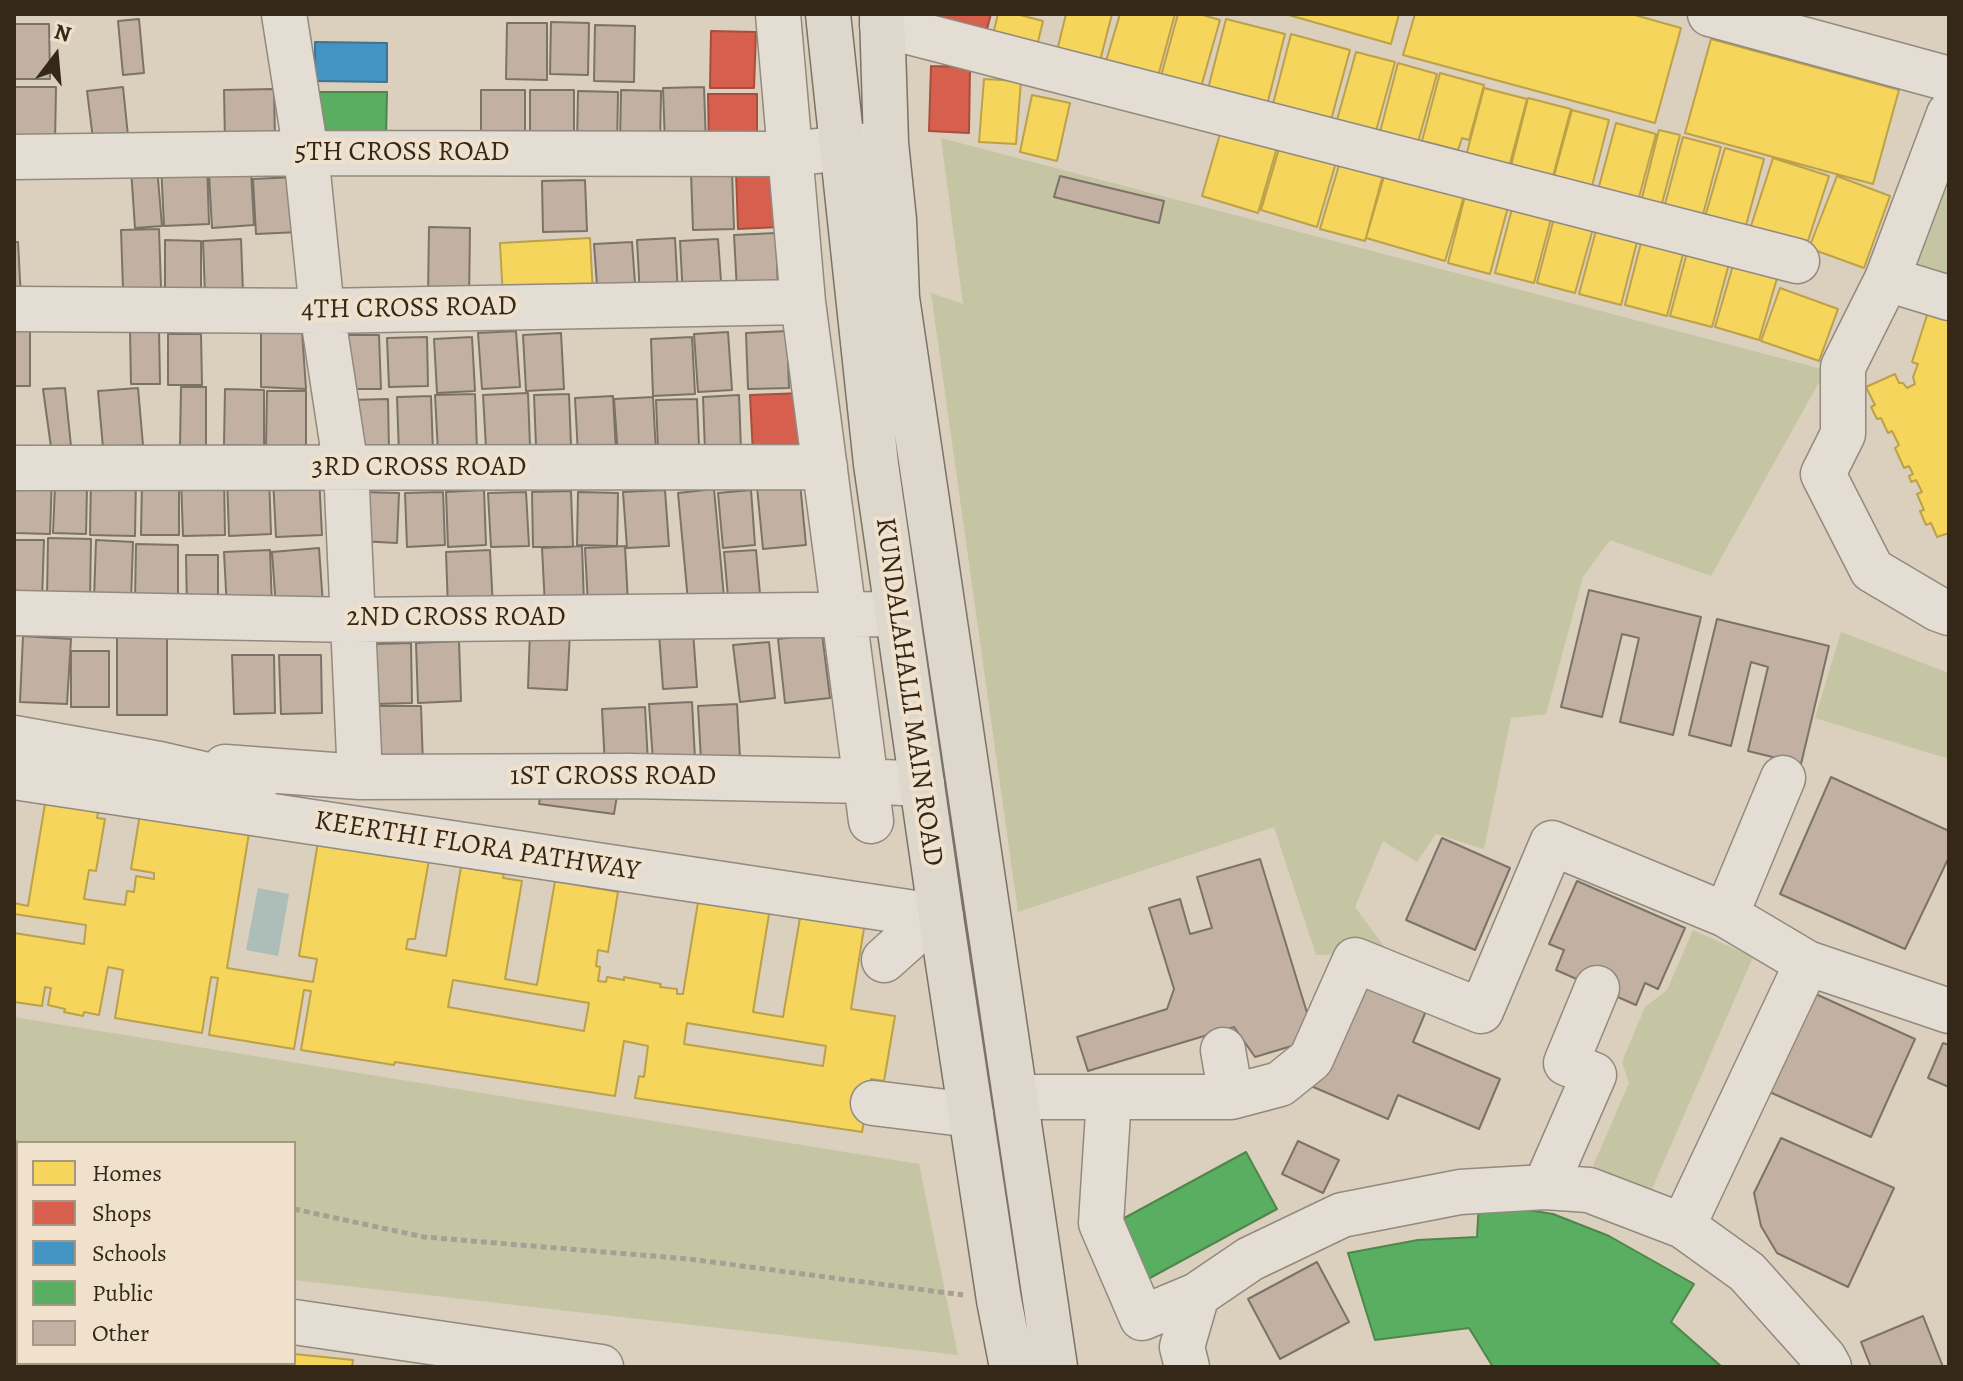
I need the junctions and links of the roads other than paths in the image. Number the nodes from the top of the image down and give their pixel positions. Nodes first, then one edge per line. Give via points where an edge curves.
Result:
1 (284, 14) edge
2 (778, 14) edge
3 (828, 14) edge
4 (1710, 14) edge
5 (882, 19) edge
6 (1944, 112) edge
7 (886, 143) junction
8 (841, 147) junction
9 (306, 153) junction
10 (790, 154) junction
11 (14, 157) edge
12 (1797, 261) dead end
13 (1887, 279) junction
14 (1949, 298) edge
15 (803, 302) junction
16 (14, 309) edge
17 (322, 311) junction
18 (1843, 434) junction
19 (825, 467) junction
20 (14, 468) edge
21 (346, 468) junction
22 (1913, 566) dead end
23 (1945, 604) edge
24 (14, 613) edge
25 (897, 614) junction
26 (844, 615) junction
27 (353, 620) junction
28 (14, 738) edge
29 (225, 767) dead end
30 (14, 777) edge
31 (360, 777) junction
32 (1783, 778) dead end
33 (922, 784) junction
34 (868, 801) junction
35 (381, 833) junction
36 (930, 915) junction
37 (1726, 915) junction
38 (884, 960) dead end
39 (1807, 963) junction
40 (1597, 988) dead end
41 (1949, 1011) edge
42 (1223, 1050) dead end
43 (1016, 1097) junction
44 (1109, 1097) junction
45 (1231, 1097) junction
46 (873, 1103) dead end
47 (971, 1115) junction
48 (1545, 1187) junction
49 (1683, 1226) junction
50 (1197, 1295) junction
51 (296, 1322) edge
52 (601, 1367) edge
53 (1012, 1367) edge
54 (1055, 1367) edge
55 (1187, 1367) edge
56 (1829, 1367) edge

1 - 9 street
2 - 10 street
3 - 8 main road, KUNDALAHALLI MAIN ROAD
4 - 6 street
5 - 7 main road, KUNDALAHALLI MAIN ROAD
5 - 12 street
6 - 13 street
7 - 8 street, 5TH CROSS ROAD
7 - 43 main road, KUNDALAHALLI MAIN ROAD via 897,298
8 - 10 street, 5TH CROSS ROAD
8 - 25 main road, KUNDALAHALLI MAIN ROAD
9 - 10 street, 5TH CROSS ROAD
9 - 11 street, 5TH CROSS ROAD
9 - 17 street
10 - 15 street
13 - 14 street
13 - 18 street via 1843,367
15 - 17 street, 4TH CROSS ROAD
15 - 19 street
16 - 17 street, 4TH CROSS ROAD
17 - 21 street
18 - 22 street via 1895,559
18 - 23 street via 1823,474 1872,570
19 - 21 street, 3RD CROSS ROAD
19 - 26 street
20 - 21 street, 3RD CROSS ROAD
21 - 27 street
24 - 27 street, 2ND CROSS ROAD
25 - 26 street, 2ND CROSS ROAD
25 - 33 main road, KUNDALAHALLI MAIN ROAD
26 - 27 street, 2ND CROSS ROAD
26 - 34 street
27 - 31 street
28 - 35 street via 341,805
29 - 31 street, 1ST CROSS ROAD
30 - 35 street, KEERTHI FLORA PATHWAY
31 - 34 street, 1ST CROSS ROAD via 630,776
32 - 37 street
33 - 34 street, 1ST CROSS ROAD
33 - 36 main road, KUNDALAHALLI MAIN ROAD
35 - 36 street, KEERTHI FLORA PATHWAY
36 - 38 street
36 - 47 main road, KUNDALAHALLI MAIN ROAD
37 - 39 street
37 - 45 street via 1552,843 1481,1011 1355,960 1311,1059 1280,1084
39 - 41 street
39 - 49 street
40 - 48 street via 1566,1063 1594,1075
42 - 45 street
43 - 44 street
43 - 54 main road, KUNDALAHALLI MAIN ROAD
44 - 45 street
44 - 50 street via 1101,1223 1142,1318
46 - 47 street
47 - 53 main road, KUNDALAHALLI MAIN ROAD
48 - 49 street via 1589,1190
48 - 50 street via 1460,1192 1342,1215 1250,1259
49 - 56 street via 1747,1272
50 - 55 street via 1182,1347
51 - 52 street

